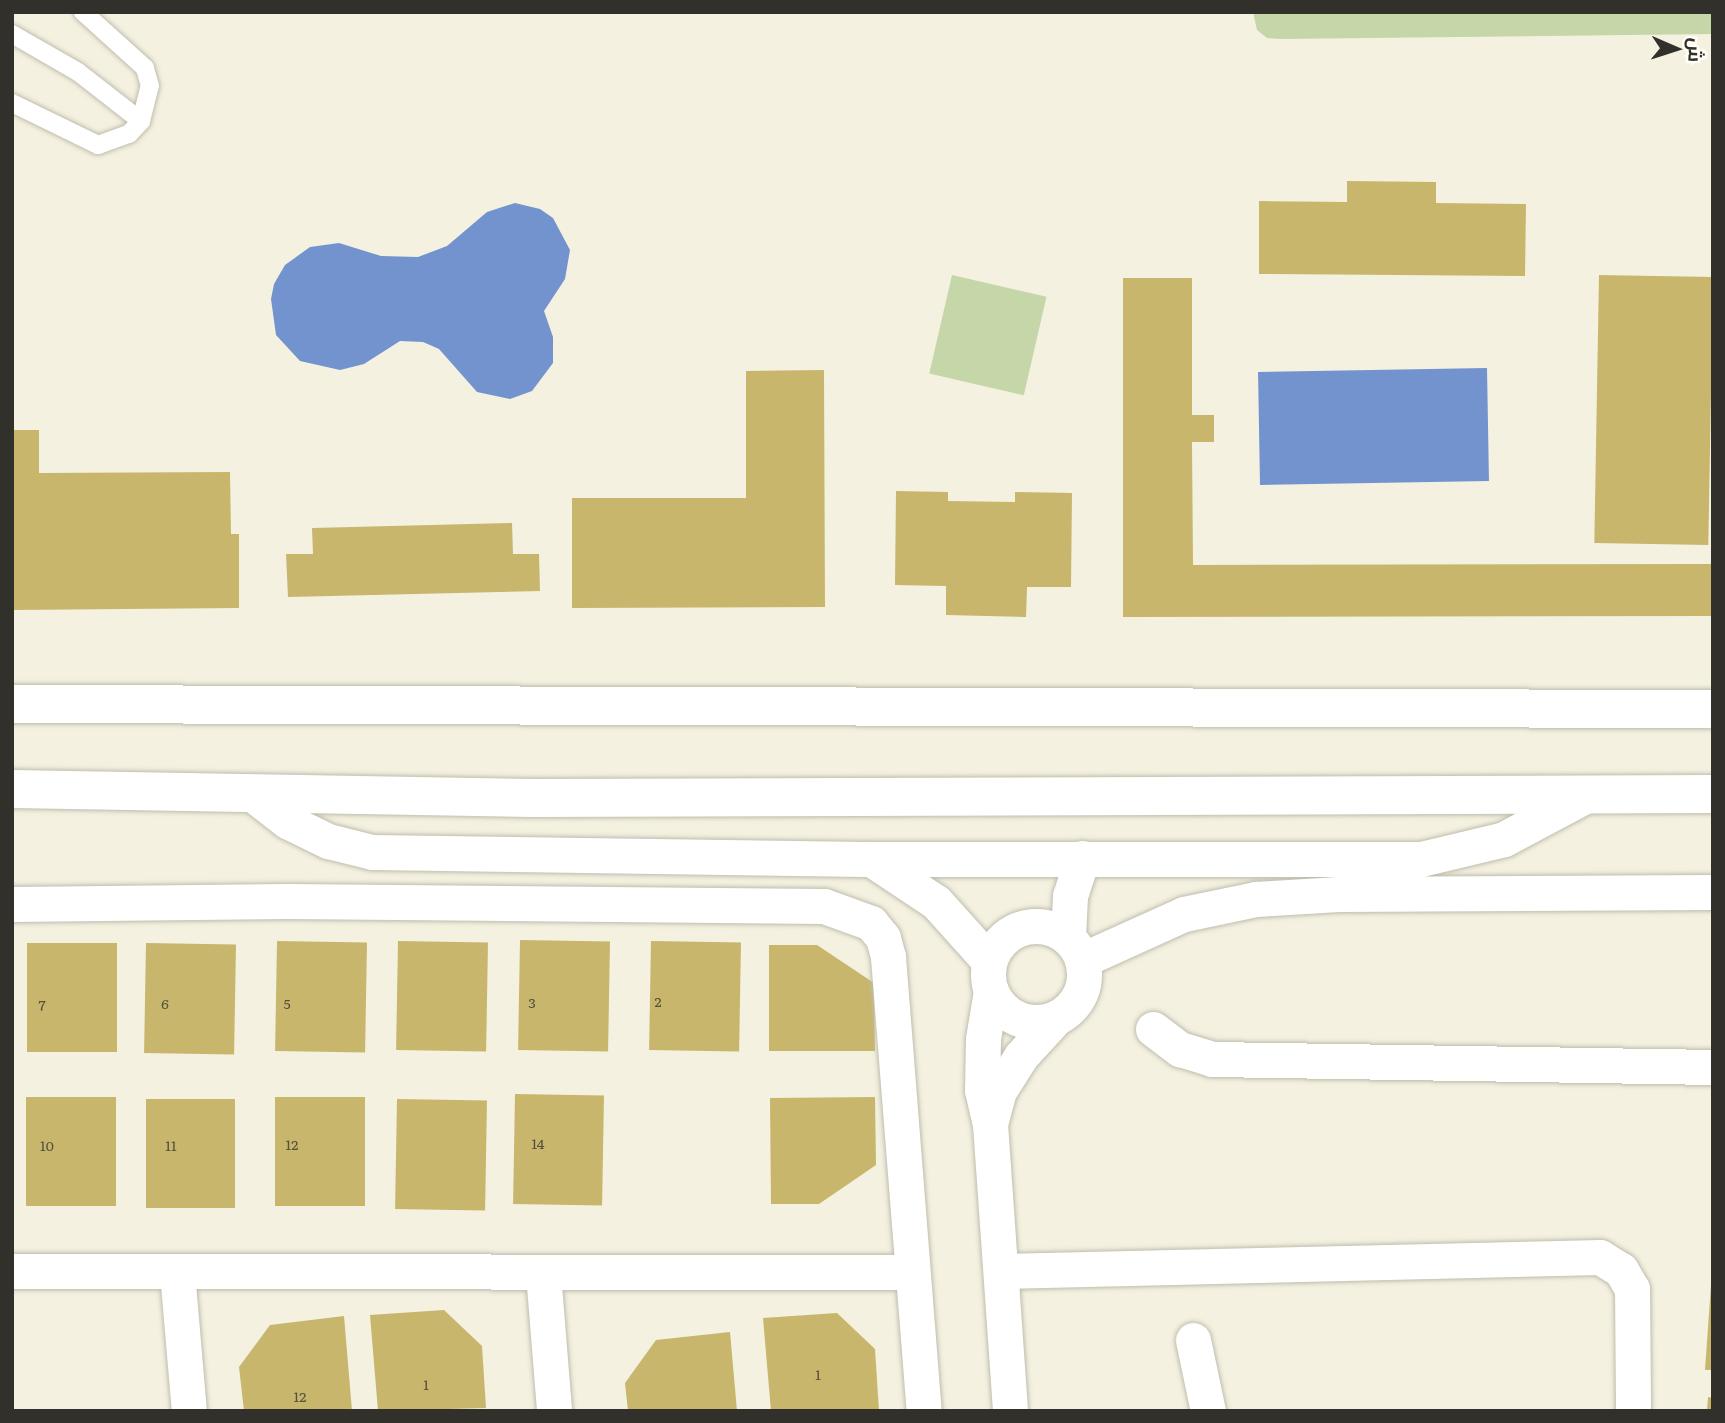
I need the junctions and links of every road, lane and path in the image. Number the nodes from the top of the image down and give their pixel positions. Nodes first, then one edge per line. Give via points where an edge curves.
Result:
1 (83, 12) edge
2 (12, 34) edge
3 (12, 103) edge
4 (141, 121) junction
5 (12, 704) edge
6 (1713, 709) edge
7 (12, 789) edge
8 (251, 793) junction
9 (1713, 794) edge
10 (1585, 796) junction
11 (1082, 858) junction
12 (871, 859) junction
13 (1713, 892) edge
14 (12, 904) edge
15 (1075, 948) junction
16 (990, 976) junction
17 (1054, 1020) junction
18 (1153, 1029) dead end
19 (1713, 1068) edge
20 (990, 1124) junction
21 (12, 1271) edge
22 (177, 1272) junction
23 (911, 1272) junction
24 (1001, 1272) junction
25 (543, 1273) junction
26 (1193, 1340) dead end
27 (189, 1411) edge
28 (554, 1411) edge
29 (924, 1411) edge
30 (1010, 1411) edge
31 (1208, 1411) edge
32 (1633, 1411) edge

1 - 4 lane via 145,68 150,86
2 - 4 lane via 78,72
3 - 4 lane via 98,145 130,134
5 - 6 main road
7 - 8 main road
8 - 10 main road via 532,798
8 - 12 street via 287,821 328,841 372,852
9 - 10 main road
10 - 11 street via 1504,839 1440,856
11 - 12 street
11 - 15 street via 1070,896
12 - 16 street via 956,918
13 - 15 street via 1338,894 1256,899 1184,914
14 - 23 street via 314,901 824,906 844,911 871,923 883,938 888,957
15 - 16 street via 1038,926 1017,930 1000,942
15 - 17 street via 1083,980 1077,999
16 - 17 street via 1013,1016 1028,1021
16 - 20 street via 982,1090
17 - 20 street via 1021,1056 999,1091
18 - 19 street via 1180,1049 1212,1059
20 - 24 street
21 - 22 street
22 - 25 street
22 - 27 street
23 - 25 street
23 - 29 street
24 - 30 street
24 - 32 street via 1600,1257 1621,1270 1632,1289
25 - 28 street
26 - 31 street

